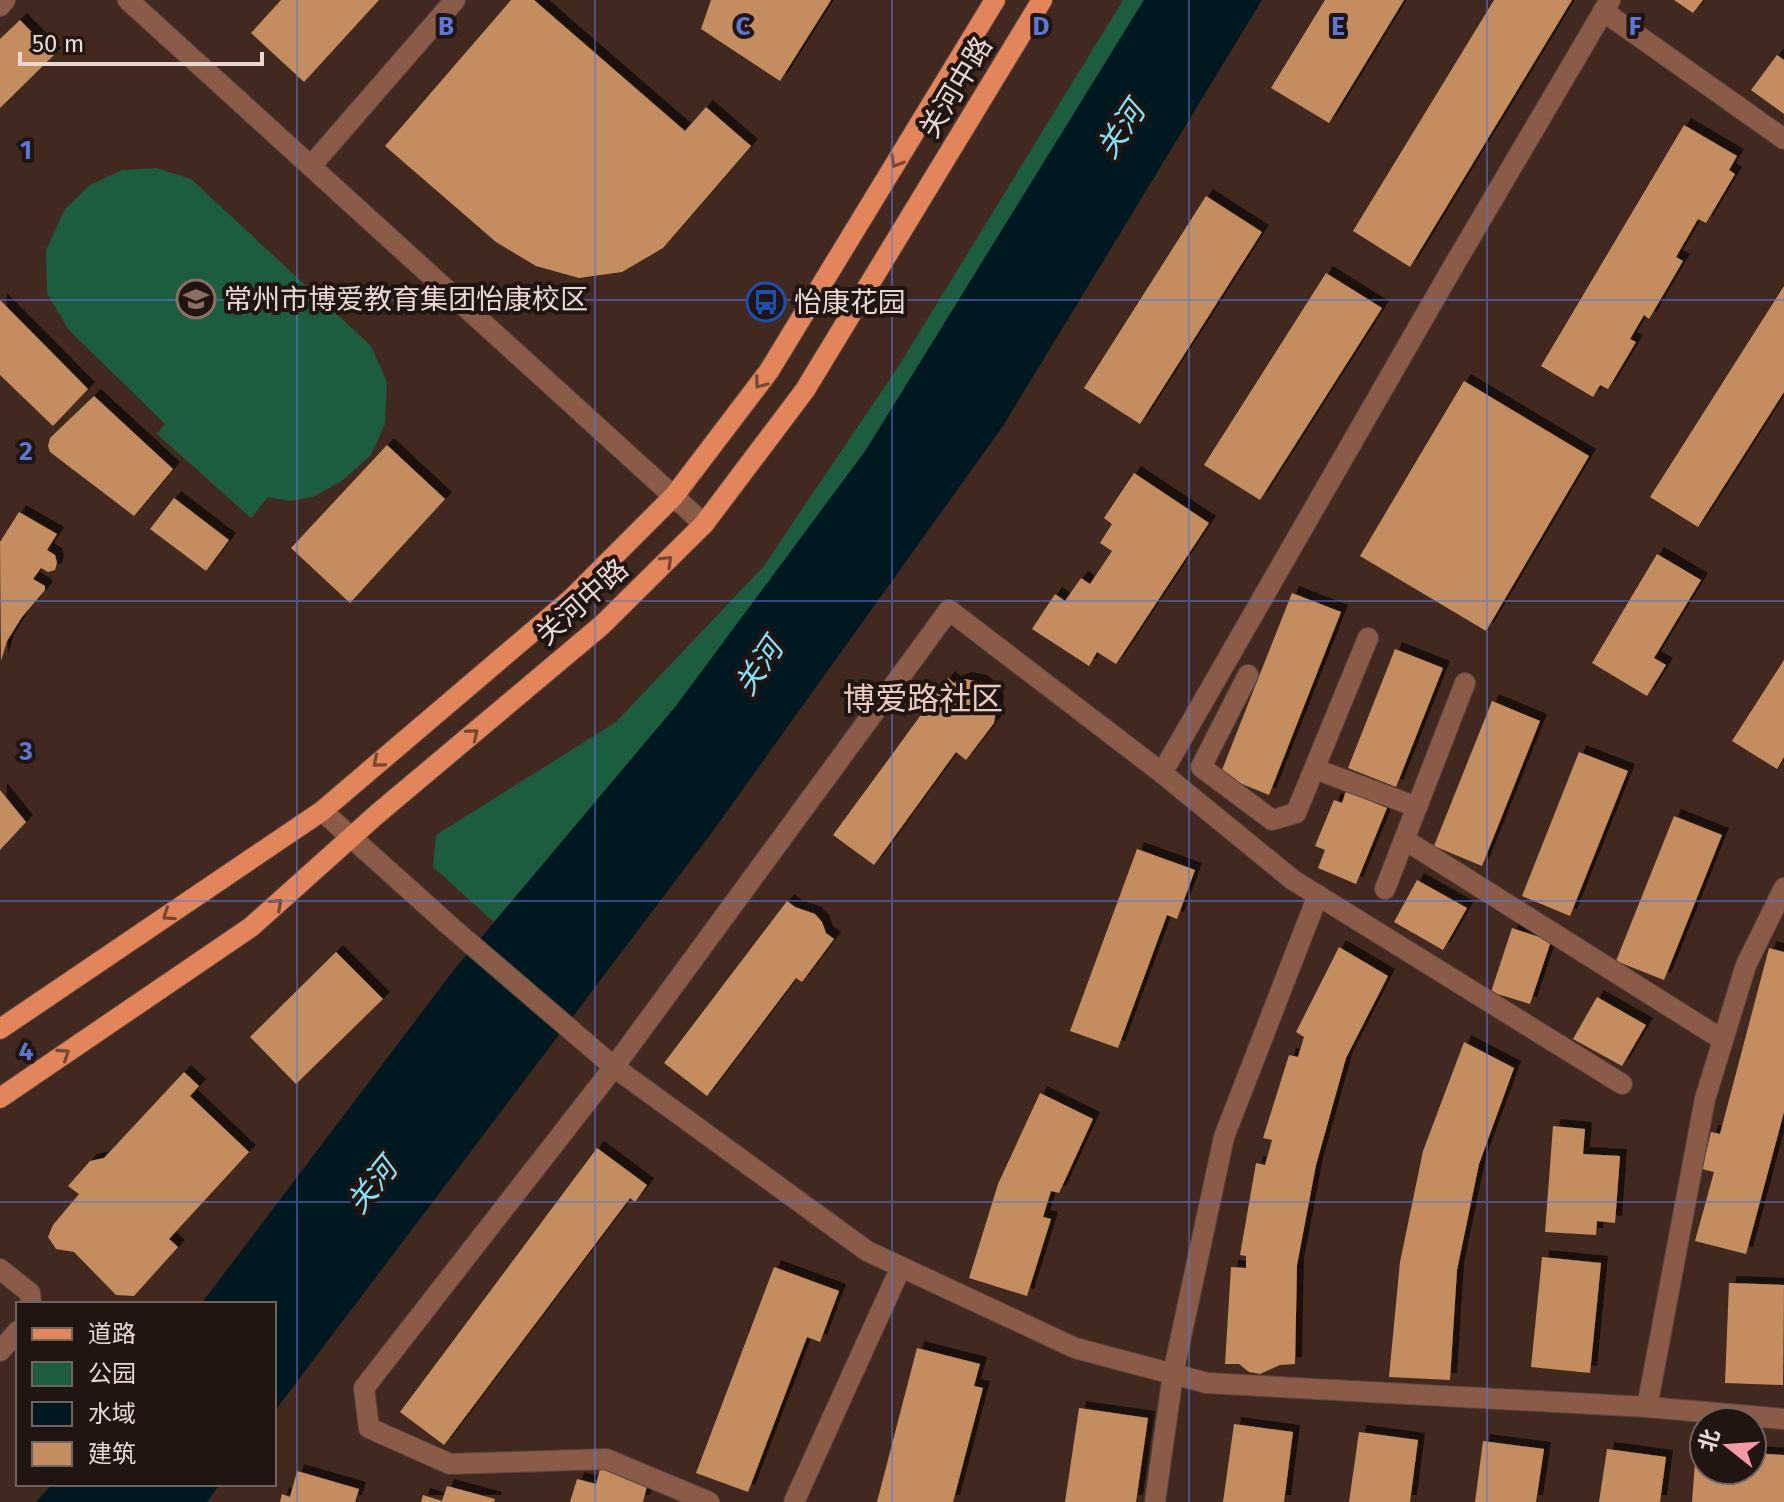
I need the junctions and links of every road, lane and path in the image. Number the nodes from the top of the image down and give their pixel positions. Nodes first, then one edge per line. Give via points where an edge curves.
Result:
1 (5, 0) edge
2 (128, 0) edge
3 (455, 0) edge
4 (995, 0) edge
5 (1042, 0) edge
6 (0, 6) edge
7 (1606, 6) edge
8 (1784, 139) edge
9 (311, 166) junction
10 (674, 496) junction
11 (704, 524) junction
12 (1368, 638) dead end
13 (1248, 675) dead end
14 (1465, 683) dead end
15 (1315, 769) junction
16 (1162, 773) junction
17 (1417, 807) junction
18 (322, 811) junction
19 (351, 837) junction
20 (1405, 840) junction
21 (1784, 888) edge
22 (1385, 889) dead end
23 (1318, 895) junction
24 (0, 1029) edge
25 (1723, 1040) junction
26 (614, 1067) junction
27 (1622, 1084) dead end
28 (0, 1098) edge
29 (901, 1267) junction
30 (0, 1269) edge
31 (31, 1302) edge
32 (16, 1333) edge
33 (0, 1351) edge
34 (1173, 1374) junction
35 (1647, 1407) junction
36 (1784, 1419) edge
37 (709, 1502) edge
38 (794, 1502) edge
39 (1155, 1502) edge

1 - 6 lane
2 - 9 lane
3 - 9 lane
4 -> 10 main road, 关河中路 via 769,371
5 - 11 main road, 关河中路 via 805,390
7 - 8 lane
7 - 16 lane
9 - 10 lane
10 - 11 lane
10 -> 18 main road, 关河中路 via 571,599
19 -> 11 main road, 关河中路 via 602,625
12 - 15 lane
13 - 15 lane via 1201,767 1272,820 1296,813
14 - 17 lane
15 - 17 lane
16 - 23 lane
16 - 26 lane via 949,610
17 - 20 lane
18 - 19 lane
18 -> 24 main road, 关河中路
19 - 26 lane
28 -> 19 main road, 关河中路 via 251,927
20 - 22 lane
20 - 25 lane
21 - 25 lane via 1746,965
23 - 27 lane
23 - 34 lane via 1224,1137
25 - 35 lane via 1705,1099
26 - 29 lane via 867,1251
26 - 37 lane via 364,1388 369,1428 450,1464 606,1459
29 - 34 lane via 1075,1348
29 - 38 lane
30 - 31 lane via 30,1293
32 - 33 lane
34 - 35 lane via 1207,1383
34 - 39 lane
35 - 36 lane

